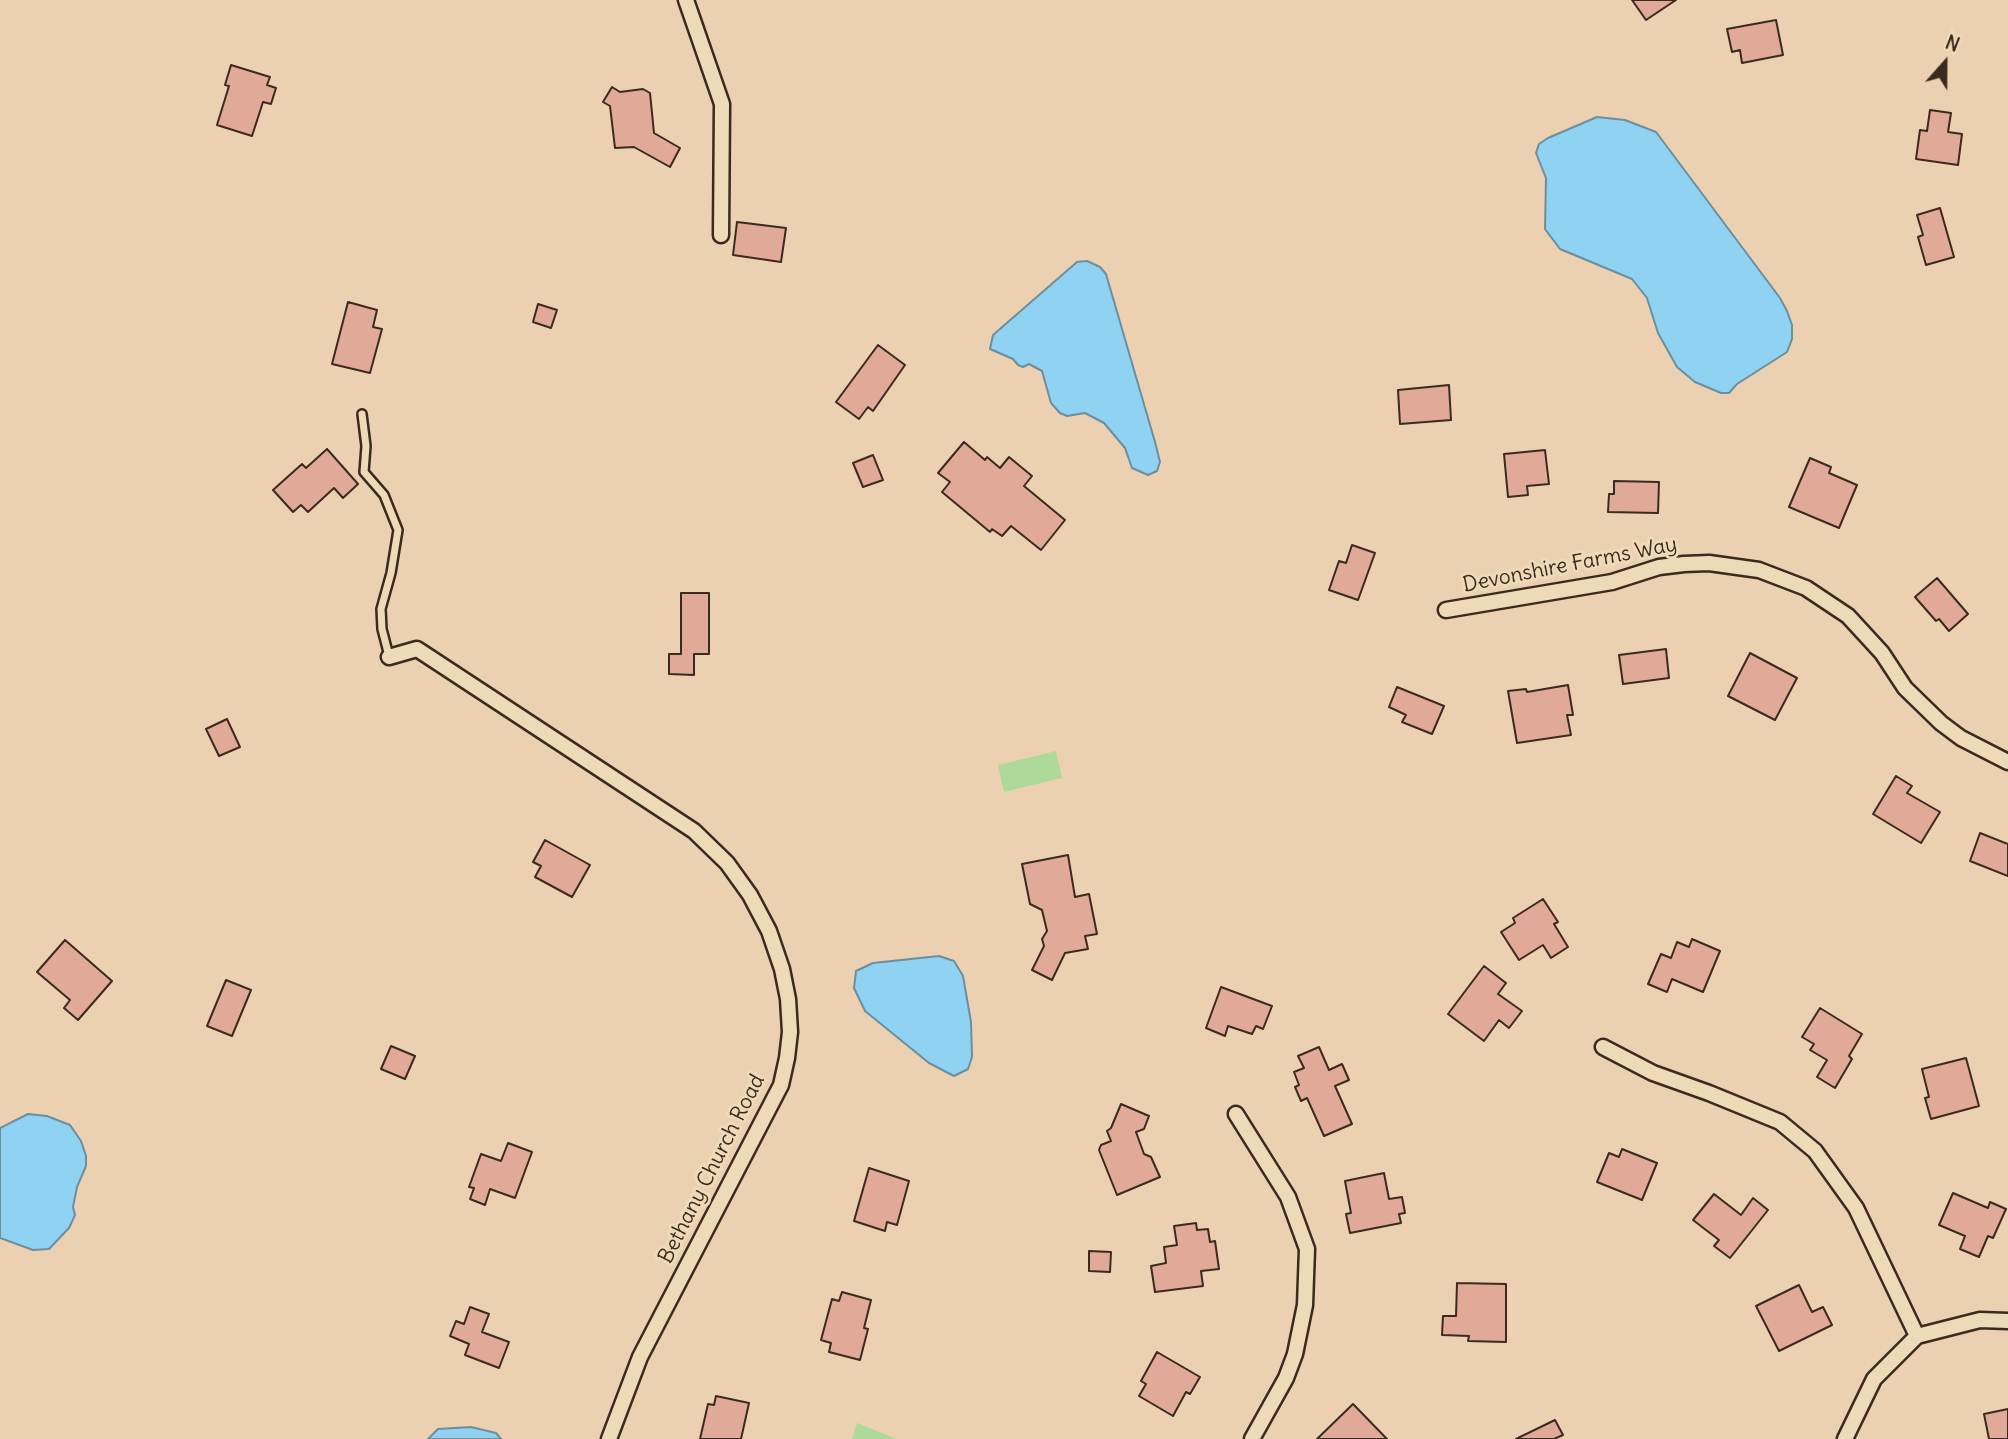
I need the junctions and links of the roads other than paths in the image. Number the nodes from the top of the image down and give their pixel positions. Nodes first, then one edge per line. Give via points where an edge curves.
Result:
1 (686, 0) edge
2 (721, 235) dead end
3 (362, 414) dead end
4 (1446, 610) dead end
5 (390, 657) joint
6 (2008, 762) edge
7 (1602, 1047) dead end
8 (1236, 1114) dead end
9 (2008, 1321) edge
10 (1917, 1336) junction
11 (609, 1439) edge
12 (1252, 1439) edge
13 (1845, 1439) edge

1 - 2 street via 722,104
3 - 5 lane via 364,472 384,495 398,530 381,610
4 - 6 street, Devonshire Farms Way via 1612,582 1659,567 1709,563 1759,570 1806,588 1848,616 1882,653 1905,688 1941,723
5 - 11 street, Bethany Church Road via 417,649 694,831 727,863 750,895 782,969 790,1032 781,1084 640,1357
7 - 10 street via 1653,1073 1780,1122 1815,1151 1856,1208
8 - 12 street via 1288,1196 1307,1249 1306,1305 1295,1354
9 - 10 street via 1980,1320
10 - 13 street via 1874,1379

